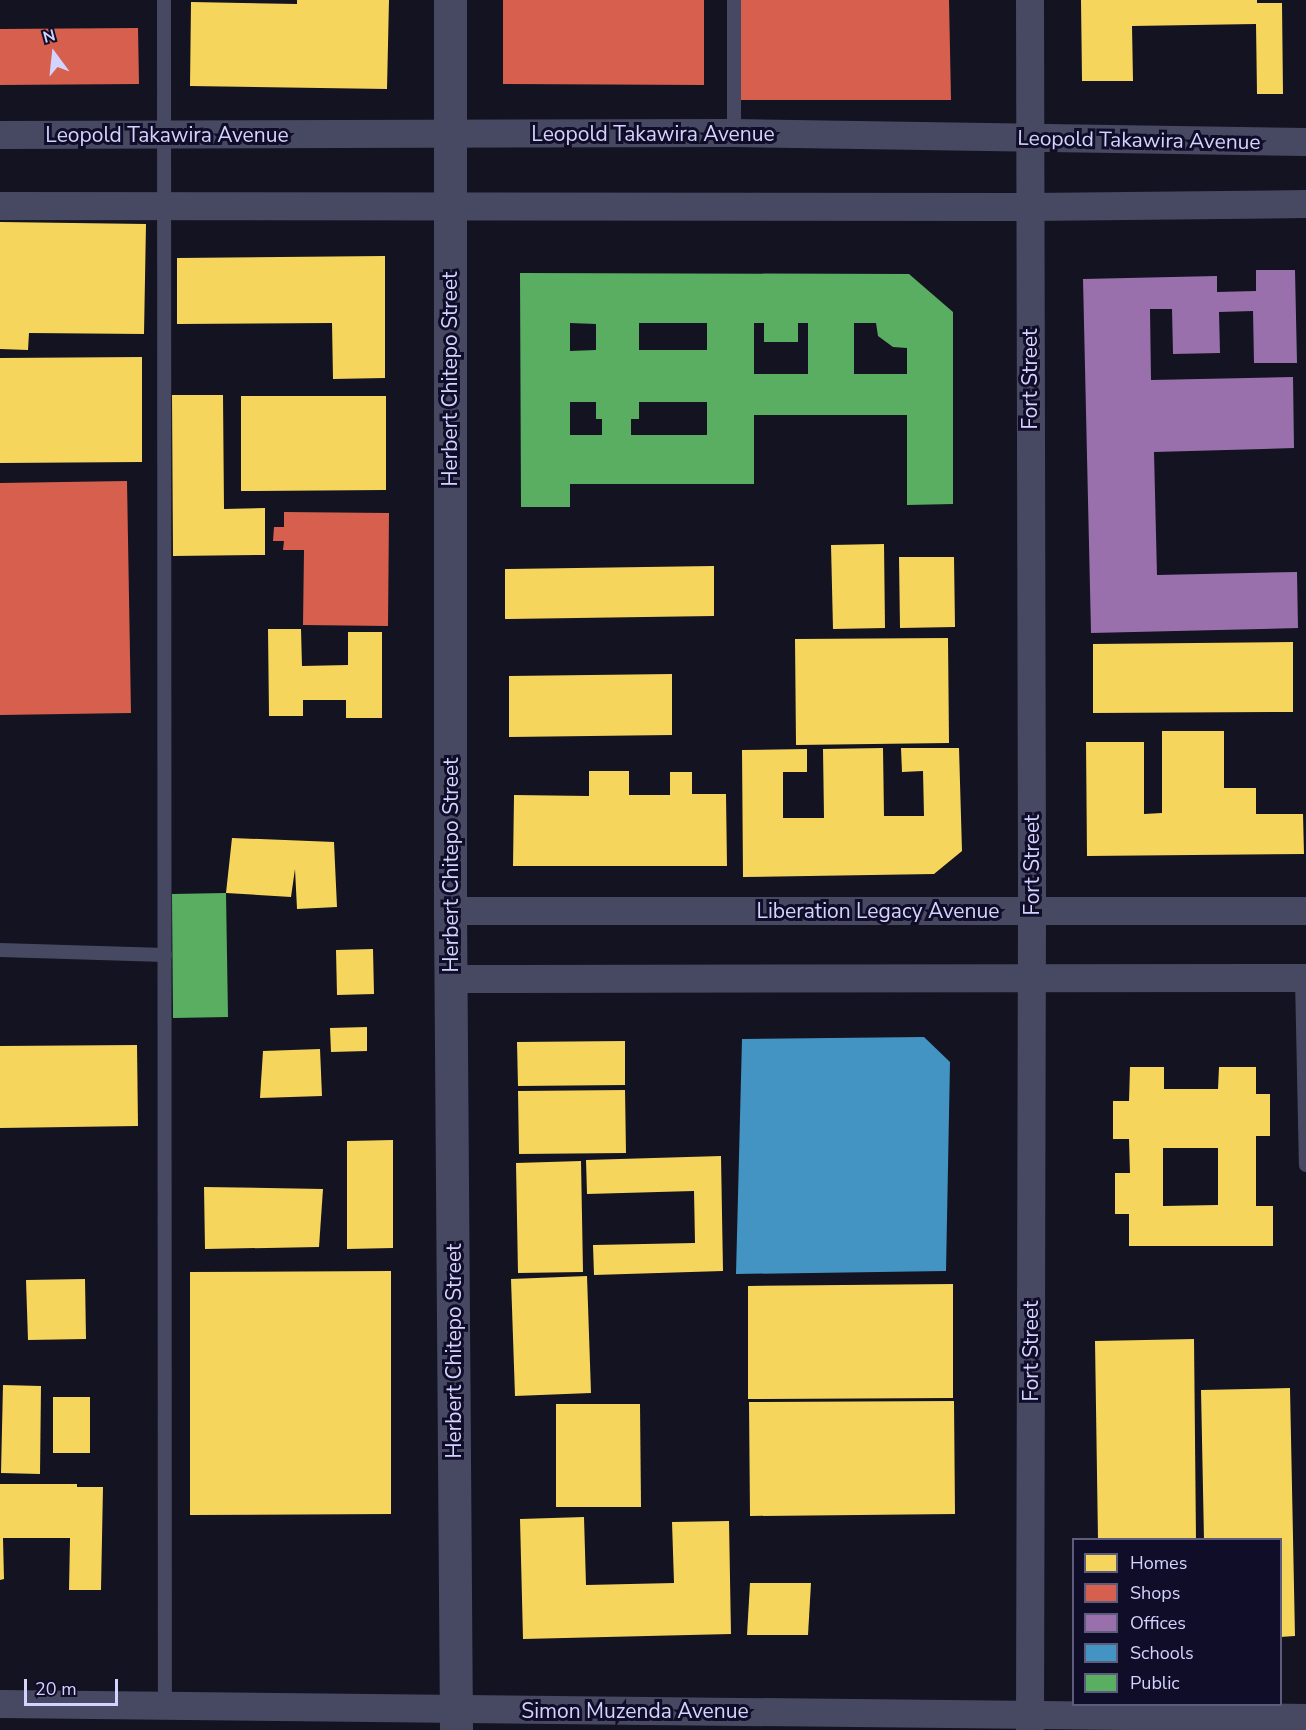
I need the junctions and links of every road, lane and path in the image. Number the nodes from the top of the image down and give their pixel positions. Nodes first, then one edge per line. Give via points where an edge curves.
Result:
1 (164, 0) edge
2 (450, 0) edge
3 (734, 0) edge
4 (1029, 0) edge
5 (734, 133) junction
6 (450, 134) junction
7 (0, 135) edge
8 (165, 135) junction
9 (1030, 138) junction
10 (1306, 142) edge
11 (1306, 204) edge
12 (0, 206) edge
13 (165, 206) junction
14 (450, 206) junction
15 (1030, 207) junction
16 (450, 911) junction
17 (1032, 911) junction
18 (1306, 911) edge
19 (0, 950) edge
20 (165, 955) junction
21 (1032, 978) junction
22 (1304, 978) edge
23 (452, 979) junction
24 (1306, 1165) edge
25 (0, 1704) edge
26 (165, 1707) junction
27 (1306, 1718) edge
28 (456, 1720) edge
29 (1030, 1722) edge

1 - 8 lane
2 - 6 street, Herbert Chitepo Street
3 - 5 lane
4 - 9 street, Fort Street
5 - 6 street, Leopold Takawira Avenue
5 - 9 street, Leopold Takawira Avenue
6 - 8 street, Leopold Takawira Avenue
6 - 14 street, Herbert Chitepo Street
7 - 8 street, Leopold Takawira Avenue
8 - 13 lane
9 - 10 street, Leopold Takawira Avenue
9 - 15 street, Fort Street
11 - 15 street
12 - 13 street
13 - 14 street
13 - 20 lane
14 - 15 street
14 - 16 street, Herbert Chitepo Street
15 - 17 street, Fort Street
16 - 17 street, Liberation Legacy Avenue
16 - 23 street, Herbert Chitepo Street
17 - 18 street, Liberation Legacy Avenue
17 - 21 street, Fort Street
19 - 20 lane
20 - 26 lane
21 - 22 street
21 - 23 street
21 - 29 street, Fort Street
22 - 24 lane
23 - 28 street, Herbert Chitepo Street
25 - 26 street, Simon Muzenda Avenue
26 - 28 street, Simon Muzenda Avenue
27 - 29 street, Simon Muzenda Avenue
28 - 29 street, Simon Muzenda Avenue

